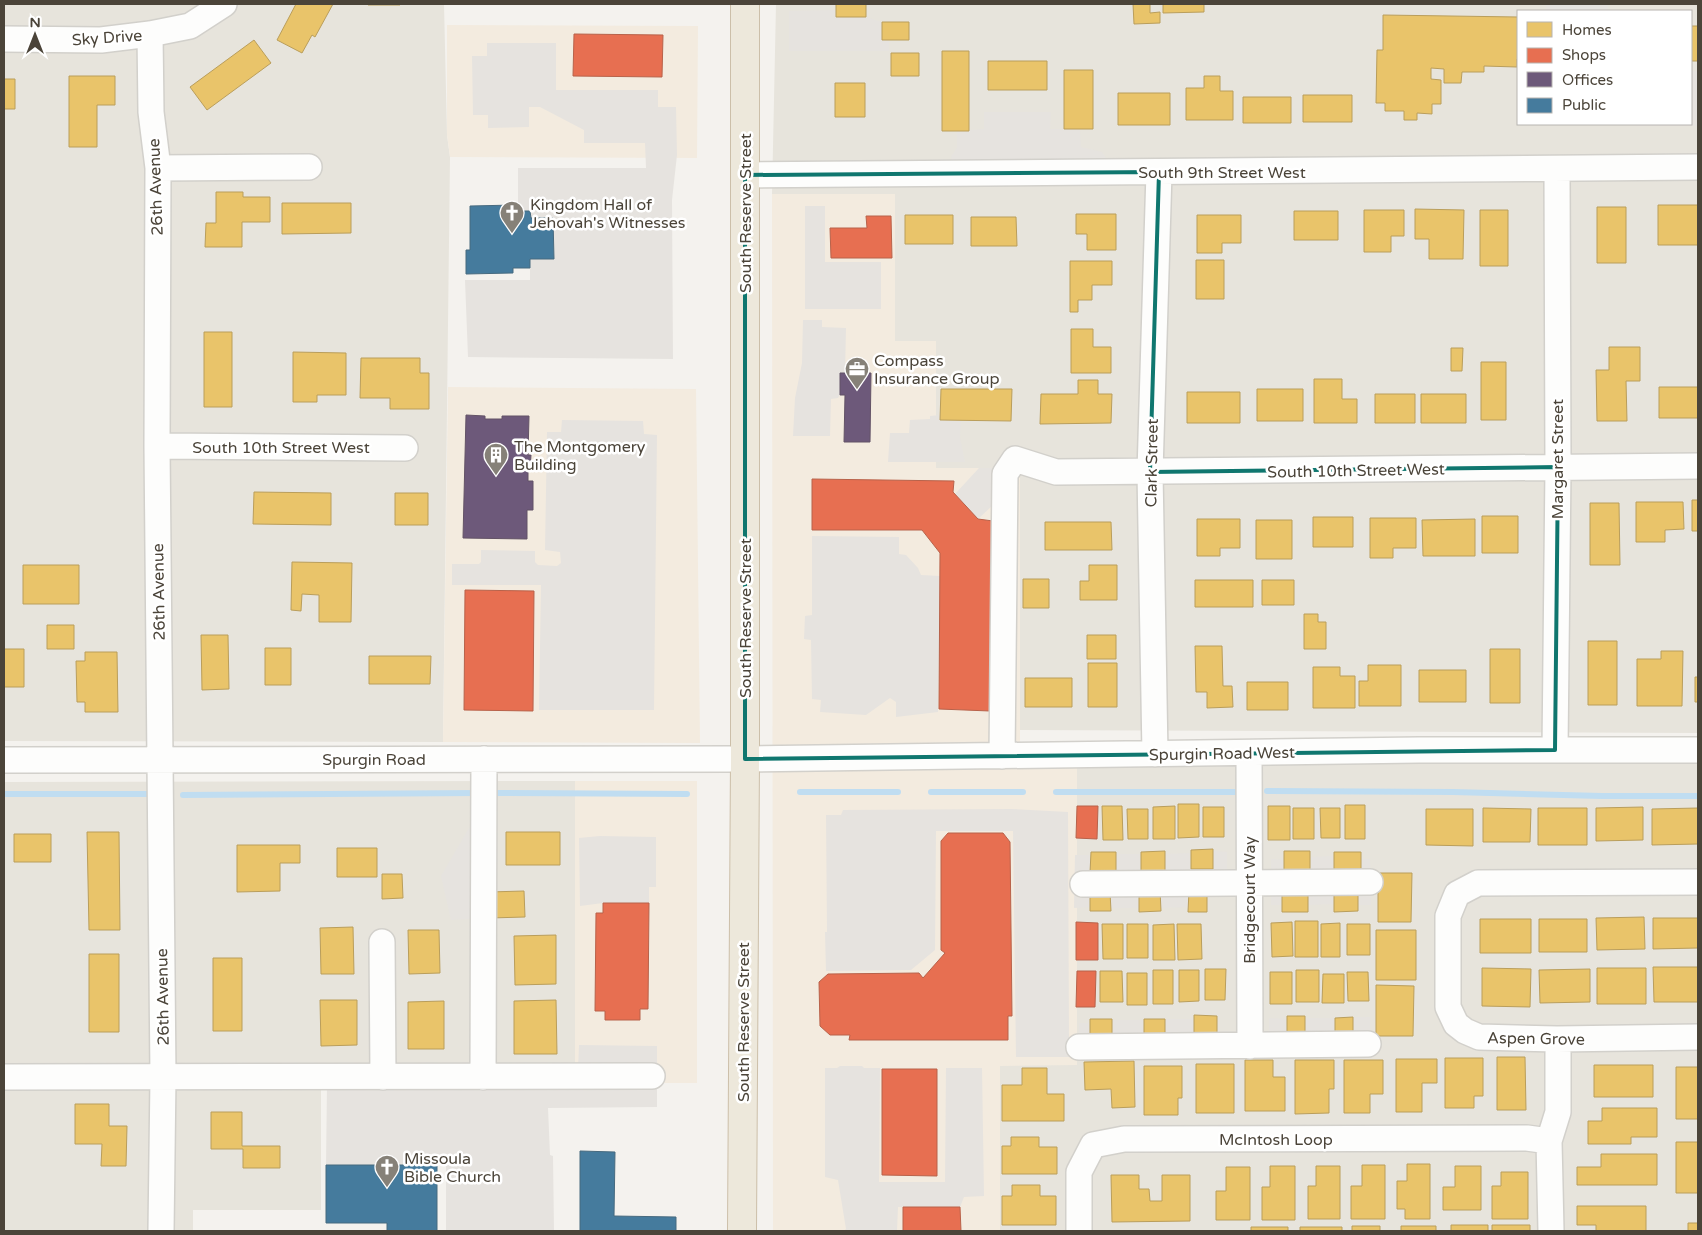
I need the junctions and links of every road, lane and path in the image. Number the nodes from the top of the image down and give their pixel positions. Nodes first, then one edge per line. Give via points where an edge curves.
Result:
1 (224, 4) edge
2 (745, 4) edge
3 (150, 34) junction
4 (4, 39) edge
5 (308, 166) dead end
6 (1698, 167) edge
7 (158, 168) junction
8 (1556, 169) junction
9 (1159, 172) junction
10 (745, 175) junction
11 (157, 446) junction
12 (404, 448) dead end
13 (1698, 466) edge
14 (1558, 467) junction
15 (1150, 472) junction
16 (1555, 750) junction
17 (1698, 750) edge
18 (1249, 753) junction
19 (1155, 754) junction
20 (1002, 756) junction
21 (160, 759) junction
22 (484, 759) junction
23 (745, 759) junction
24 (4, 760) edge
25 (1370, 882) dead end
26 (1698, 882) edge
27 (1249, 883) junction
28 (1083, 884) dead end
29 (382, 942) dead end
30 (1698, 1037) edge
31 (1368, 1044) dead end
32 (1250, 1046) junction
33 (1080, 1047) dead end
34 (1558, 1053) dead end
35 (652, 1076) dead end
36 (4, 1077) edge
37 (163, 1077) junction
38 (383, 1077) junction
39 (483, 1077) junction
40 (1549, 1141) junction
41 (161, 1231) edge
42 (742, 1231) edge
43 (1079, 1231) edge
44 (1551, 1231) edge

1 - 3 street via 190,26
2 - 10 highway, South Reserve Street
3 - 4 street, Sky Drive via 101,40
3 - 7 street, 26th Avenue via 151,112
5 - 7 street
6 - 8 street, South 9th Street West
7 - 11 street, 26th Avenue
8 - 9 street, South 9th Street West
8 - 14 street, Margaret Street
9 - 10 street, South 9th Street West
9 - 15 street, Clark Street
10 - 23 highway, South Reserve Street
11 - 12 street, South 10th Street West
11 - 21 street, 26th Avenue
13 - 14 street, South 10th Street West
14 - 15 street, South 10th Street West
14 - 16 street, Margaret Street
15 - 19 street, Clark Street
15 - 20 street, South 10th Street West via 1056,472 1015,459 1005,474
16 - 17 street, Spurgin Road West
16 - 18 street, Spurgin Road West
18 - 19 street, Spurgin Road West
18 - 27 street, Bridgecourt Way
19 - 20 street, Spurgin Road West
20 - 23 street, Spurgin Road West
21 - 22 street, Spurgin Road
21 - 24 street, Spurgin Road
21 - 37 street, 26th Avenue
22 - 23 street, Spurgin Road
22 - 39 street
23 - 42 highway, South Reserve Street
25 - 27 street
26 - 30 street, Aspen Grove via 1478,883 1457,894 1448,916 1448,1007 1456,1024 1479,1038
27 - 28 street
27 - 32 street, Bridgecourt Way
29 - 38 street
31 - 32 street
32 - 33 street
34 - 40 street via 1558,1112
35 - 39 street
36 - 37 street
37 - 38 street
37 - 41 street, 26th Avenue
38 - 39 street
40 - 43 street, McIntosh Loop via 1527,1138 1134,1139 1093,1144 1080,1172
40 - 44 street

